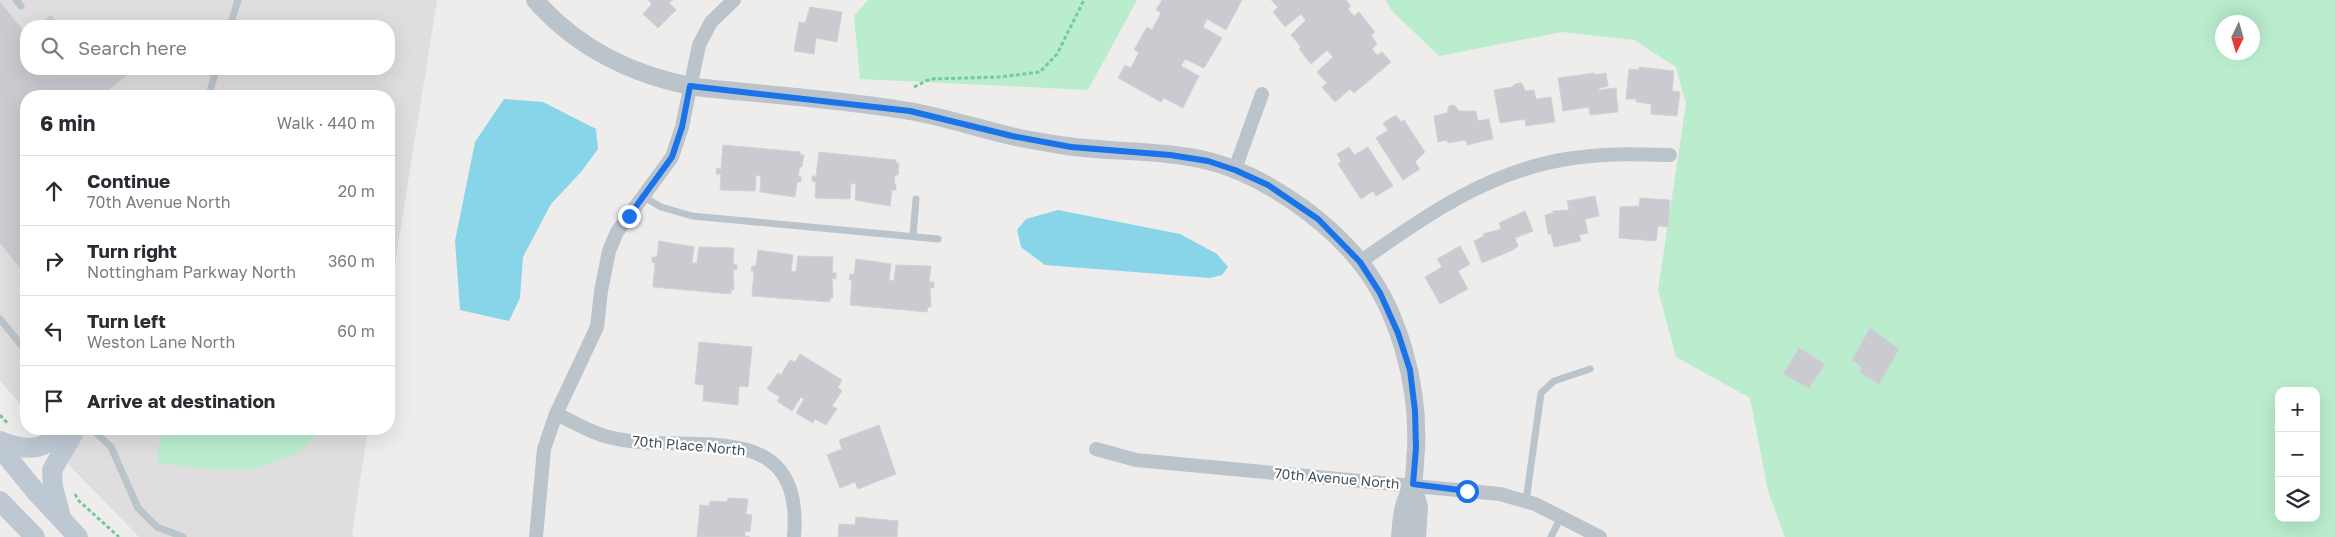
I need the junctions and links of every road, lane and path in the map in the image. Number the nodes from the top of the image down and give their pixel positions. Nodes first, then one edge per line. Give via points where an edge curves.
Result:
1 (238, 0) edge
2 (535, 0) edge
3 (734, 0) edge
4 (1084, 0) edge
5 (232, 20) edge
6 (214, 75) edge
7 (690, 86) junction
8 (914, 87) dead end
9 (211, 90) edge
10 (1262, 94) dead end
11 (1670, 155) dead end
12 (1235, 170) junction
13 (644, 197) junction
14 (916, 199) dead end
15 (913, 236) junction
16 (938, 239) dead end
17 (1360, 262) junction
18 (0, 319) edge
19 (20, 344) edge
20 (1590, 369) dead end
21 (556, 414) junction
22 (62, 435) edge
23 (72, 435) edge
24 (98, 435) edge
25 (0, 441) edge
26 (0, 448) edge
27 (1096, 449) dead end
28 (1413, 484) junction
29 (72, 490) dead end
30 (0, 501) edge
31 (1526, 501) junction
32 (1561, 516) junction
33 (62, 521) junction
34 (35, 537) edge
35 (78, 537) edge
36 (120, 537) edge
37 (183, 537) edge
38 (536, 537) edge
39 (794, 537) edge
40 (1400, 537) edge
41 (1417, 537) edge
42 (1551, 537) edge
43 (1600, 537) edge

1 - 5 lane
2 - 7 street via 550,18 580,42 613,61 648,75
3 - 7 street via 711,22 698,45
4 - 8 path via 1057,54 1040,72 930,79
6 - 9 lane
7 - 12 street via 910,111 1071,147 1170,155 1208,161
7 - 13 street via 672,157
10 - 12 street
11 - 17 street via 1612,153 1566,159 1522,170 1476,188 1430,212
12 - 17 street via 1295,202 1318,219
13 - 15 lane via 661,207 692,216
13 - 21 street via 617,232 606,267 597,327
14 - 15 lane
15 - 16 lane
17 - 28 street via 1380,293 1410,370 1416,448
18 - 19 lane
20 - 31 lane via 1554,381 1542,393 1536,416
21 - 38 street via 544,448
21 - 39 street, 70th Place North via 606,436 749,449 767,458 782,471 792,492 796,513
22 - 25 main road via 49,444 33,449 16,448
23 - 33 main road via 52,470
24 - 37 lane via 111,447 138,508 157,527
26 - 33 main road
27 - 28 street, 70th Avenue North via 1136,460
28 - 31 street, 70th Avenue North via 1500,494
28 - 40 street via 1404,506
28 - 41 street via 1419,507
29 - 36 path via 79,501
30 - 34 main road
31 - 32 street, 70th Avenue North
32 - 42 lane
32 - 43 street, 70th Avenue North
33 - 35 main road

